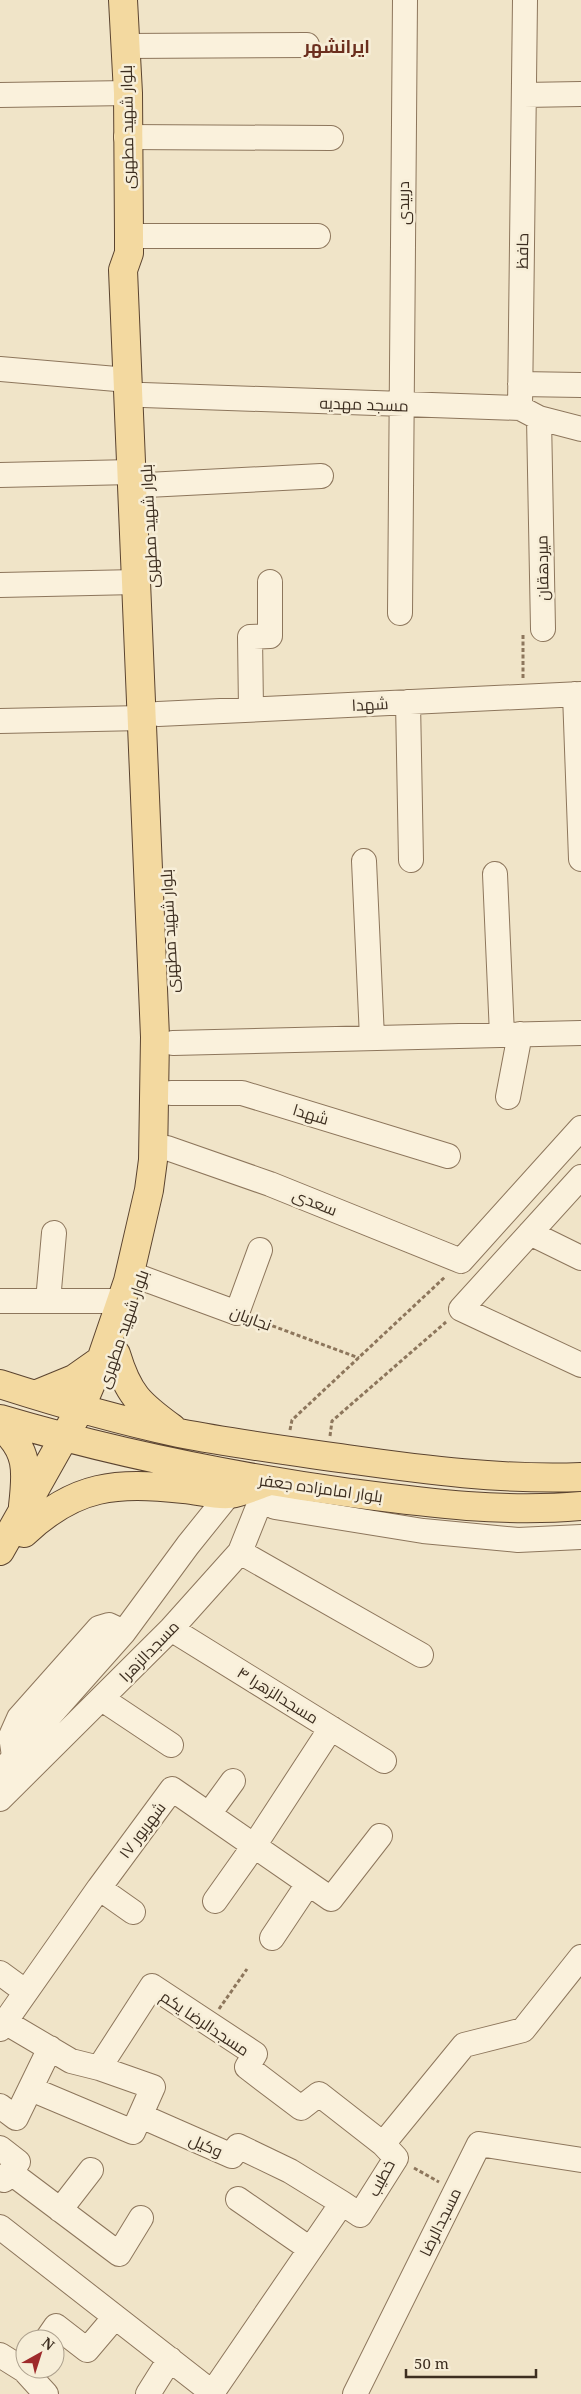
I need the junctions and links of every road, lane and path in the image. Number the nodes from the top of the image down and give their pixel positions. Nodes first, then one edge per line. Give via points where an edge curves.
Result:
1 (123, 0) edge
2 (405, 0) edge
3 (525, 0) edge
4 (307, 45) dead end
5 (125, 46) junction
6 (128, 93) junction
7 (581, 94) edge
8 (0, 95) edge
9 (524, 95) junction
10 (126, 137) junction
11 (331, 138) dead end
12 (318, 236) dead end
13 (129, 245) junction
14 (0, 369) edge
15 (520, 384) junction
16 (581, 385) edge
17 (135, 388) junction
18 (402, 406) junction
19 (529, 413) junction
20 (581, 429) edge
21 (0, 475) edge
22 (322, 476) dead end
23 (140, 478) junction
24 (136, 582) junction
25 (270, 582) dead end
26 (0, 585) edge
27 (400, 613) dead end
28 (543, 629) joint
29 (578, 694) edge
30 (524, 696) junction
31 (408, 702) junction
32 (251, 709) junction
33 (150, 716) junction
34 (0, 721) edge
35 (581, 859) edge
36 (411, 860) dead end
37 (364, 861) dead end
38 (495, 874) dead end
39 (581, 1033) edge
40 (511, 1035) junction
41 (372, 1038) junction
42 (173, 1043) junction
43 (171, 1093) junction
44 (508, 1097) dead end
45 (581, 1128) edge
46 (167, 1148) junction
47 (448, 1156) dead end
48 (581, 1177) edge
49 (54, 1233) dead end
50 (530, 1233) junction
51 (260, 1250) dead end
52 (581, 1258) edge
53 (461, 1261) junction
54 (142, 1278) junction
55 (0, 1301) edge
56 (48, 1301) junction
57 (121, 1301) junction
58 (460, 1309) junction
59 (237, 1313) junction
60 (109, 1357) junction
61 (359, 1358) junction
62 (581, 1365) edge
63 (0, 1384) edge
64 (35, 1395) junction
65 (86, 1411) junction
66 (0, 1419) edge
67 (0, 1426) edge
68 (180, 1433) junction
69 (72, 1440) junction
70 (286, 1450) junction
71 (328, 1456) junction
72 (581, 1477) edge
73 (268, 1482) junction
74 (229, 1494) junction
75 (581, 1506) edge
76 (23, 1525) junction
77 (581, 1537) edge
78 (0, 1550) edge
79 (240, 1552) junction
80 (0, 1574) edge
81 (171, 1629) junction
82 (421, 1655) dead end
83 (102, 1699) junction
84 (331, 1728) junction
85 (171, 1745) dead end
86 (384, 1761) dead end
87 (0, 1777) edge
88 (233, 1781) dead end
89 (0, 1799) edge
90 (209, 1814) junction
91 (380, 1836) dead end
92 (254, 1846) junction
93 (308, 1884) junction
94 (99, 1888) junction
95 (214, 1901) dead end
96 (133, 1912) dead end
97 (272, 1938) dead end
98 (581, 1957) edge
99 (247, 1969) dead end
100 (0, 1972) edge
101 (26, 1992) junction
102 (209, 2024) junction
103 (2, 2025) edge
104 (50, 2048) junction
105 (99, 2068) junction
106 (31, 2089) junction
107 (0, 2106) edge
108 (141, 2116) junction
109 (389, 2151) junction
110 (581, 2160) edge
111 (7, 2167) edge
112 (91, 2170) dead end
113 (455, 2191) junction
114 (238, 2199) dead end
115 (342, 2203) junction
116 (60, 2210) junction
117 (142, 2218) dead end
118 (0, 2227) edge
119 (310, 2250) junction
120 (115, 2317) junction
121 (65, 2333) edge
122 (0, 2355) edge
123 (170, 2360) junction
124 (15, 2364) edge
125 (33, 2379) edge
126 (213, 2393) edge
127 (46, 2394) edge
128 (148, 2394) edge
129 (355, 2394) edge

1 - 5 main road, بلوار شهید مطهری
2 - 18 street, دربیدی
3 - 9 street, حافظ
4 - 5 street
5 - 6 main road, بلوار شهید مطهری
6 - 8 street
6 - 10 main road, بلوار شهید مطهری
7 - 9 street
9 - 15 street, حافظ
10 - 11 street
10 - 13 main road, بلوار شهید مطهری
12 - 13 street
13 - 17 main road, بلوار شهید مطهری via 136,269
14 - 17 street, مسجد مهدیه
15 - 16 street
15 - 19 street, حافظ
17 - 18 street, مسجد مهدیه
17 - 23 main road, بلوار شهید مطهری
18 - 19 street, مسجد مهدیه
18 - 27 street, دربیدی
19 - 20 street, مسجد مهدیه
19 - 28 street, میردهقان
21 - 23 street
22 - 23 street
23 - 24 main road, بلوار شهید مطهری
23 - 33 main road, بلوار شهید مطهری
24 - 26 street
24 - 33 main road, بلوار شهید مطهری
25 - 32 street via 270,636 250,637
28 - 30 path via 522,628
29 - 30 street, شهدا
29 - 35 street
30 - 31 street, شهدا
31 - 32 street, شهدا
31 - 36 street
32 - 33 street, شهدا
33 - 34 street, شهدا
33 - 42 main road, بلوار شهید مطهری
33 - 57 main road, بلوار شهید مطهری via 155,1107 149,1190
37 - 41 street
38 - 40 street
39 - 40 street
40 - 41 street
40 - 44 street
41 - 42 street
42 - 43 main road, بلوار شهید مطهری
43 - 46 main road, بلوار شهید مطهری
43 - 47 street, شهدا via 242,1093
45 - 53 street
46 - 53 street, سعدی via 270,1184
46 - 54 main road, بلوار شهید مطهری via 166,1176
48 - 50 street
49 - 56 street
50 - 52 street
50 - 58 street
51 - 59 street
53 - 61 path
54 - 59 street, نجاریان
54 - 60 main road, بلوار شهید مطهری
55 - 56 street
56 - 57 street
57 - 60 main road, بلوار شهید مطهری
58 - 62 street
58 - 71 path via 332,1421
59 - 61 path, نجاریان
60 - 64 main road via 74,1379
60 - 65 main road, بلوار شهید مطهری
60 - 68 main road via 133,1396
61 - 70 path via 292,1420
63 - 64 main road, بلوار امامزاده جعفر
64 - 65 main road, بلوار امامزاده جعفر
65 - 68 main road, بلوار امامزاده جعفر
65 - 69 main road, بلوار شهید مطهری
66 - 69 main road, بلوار امامزاده جعفر
67 - 76 main road via 24,1456 27,1484
68 - 70 main road, بلوار امامزاده جعفر
69 - 73 main road, بلوار امامزاده جعفر
69 - 76 main road, بلوار شهید مطهری
70 - 71 main road, بلوار امامزاده جعفر
71 - 72 main road, بلوار امامزاده جعفر via 431,1471 538,1479
73 - 74 main road
73 - 75 main road, بلوار امامزاده جعفر via 435,1504 534,1510
73 - 77 street via 276,1507 423,1531 518,1540
73 - 79 street, مسجدالزهرا
74 - 76 main road via 136,1485 108,1487 71,1498
74 - 87 street via 124,1632 14,1756
76 - 78 main road, بلوار شهید مطهری
76 - 80 main road, بلوار شهید مطهری
79 - 81 street, مسجدالزهرا
79 - 82 street
81 - 83 street, مسجدالزهرا
81 - 84 street, مسجدالزهرا ۴
83 - 85 street
83 - 89 street, مسجدالزهرا
84 - 86 street, مسجدالزهرا ۴
84 - 92 street
88 - 90 street
90 - 92 street, ۱۷ شهریور
90 - 94 street, ۱۷ شهریور via 172,1789
91 - 93 street, ۱۷ شهریور via 331,1900
92 - 93 street, ۱۷ شهریور
92 - 95 street
93 - 97 street
94 - 96 street
94 - 101 street, ۱۷ شهریور
98 - 109 street, خطیب via 523,2030 464,2045
99 - 102 path
100 - 101 street
101 - 103 street, ۱۷ شهریور
102 - 105 street, مسجدالرضا یکم via 152,1986
102 - 109 street, مسجدالرضا یکم via 255,2054 246,2067 301,2108 319,2094
103 - 104 street
104 - 105 street via 71,2061
104 - 106 street
105 - 108 street via 152,2087
106 - 107 street via 16,2118
106 - 108 street via 133,2132
108 - 115 street, وکیل via 232,2156 238,2146 290,2171
109 - 113 path
109 - 115 street, خطیب via 360,2215
110 - 113 street, مسجدالرضا via 479,2144
111 - 116 street
112 - 116 street
113 - 129 street, مسجدالرضا
114 - 119 street
115 - 119 street
116 - 117 street via 119,2254
118 - 120 street
119 - 126 street
120 - 121 street via 87,2350
120 - 123 street
122 - 124 street
123 - 126 street
123 - 128 street
125 - 127 street

